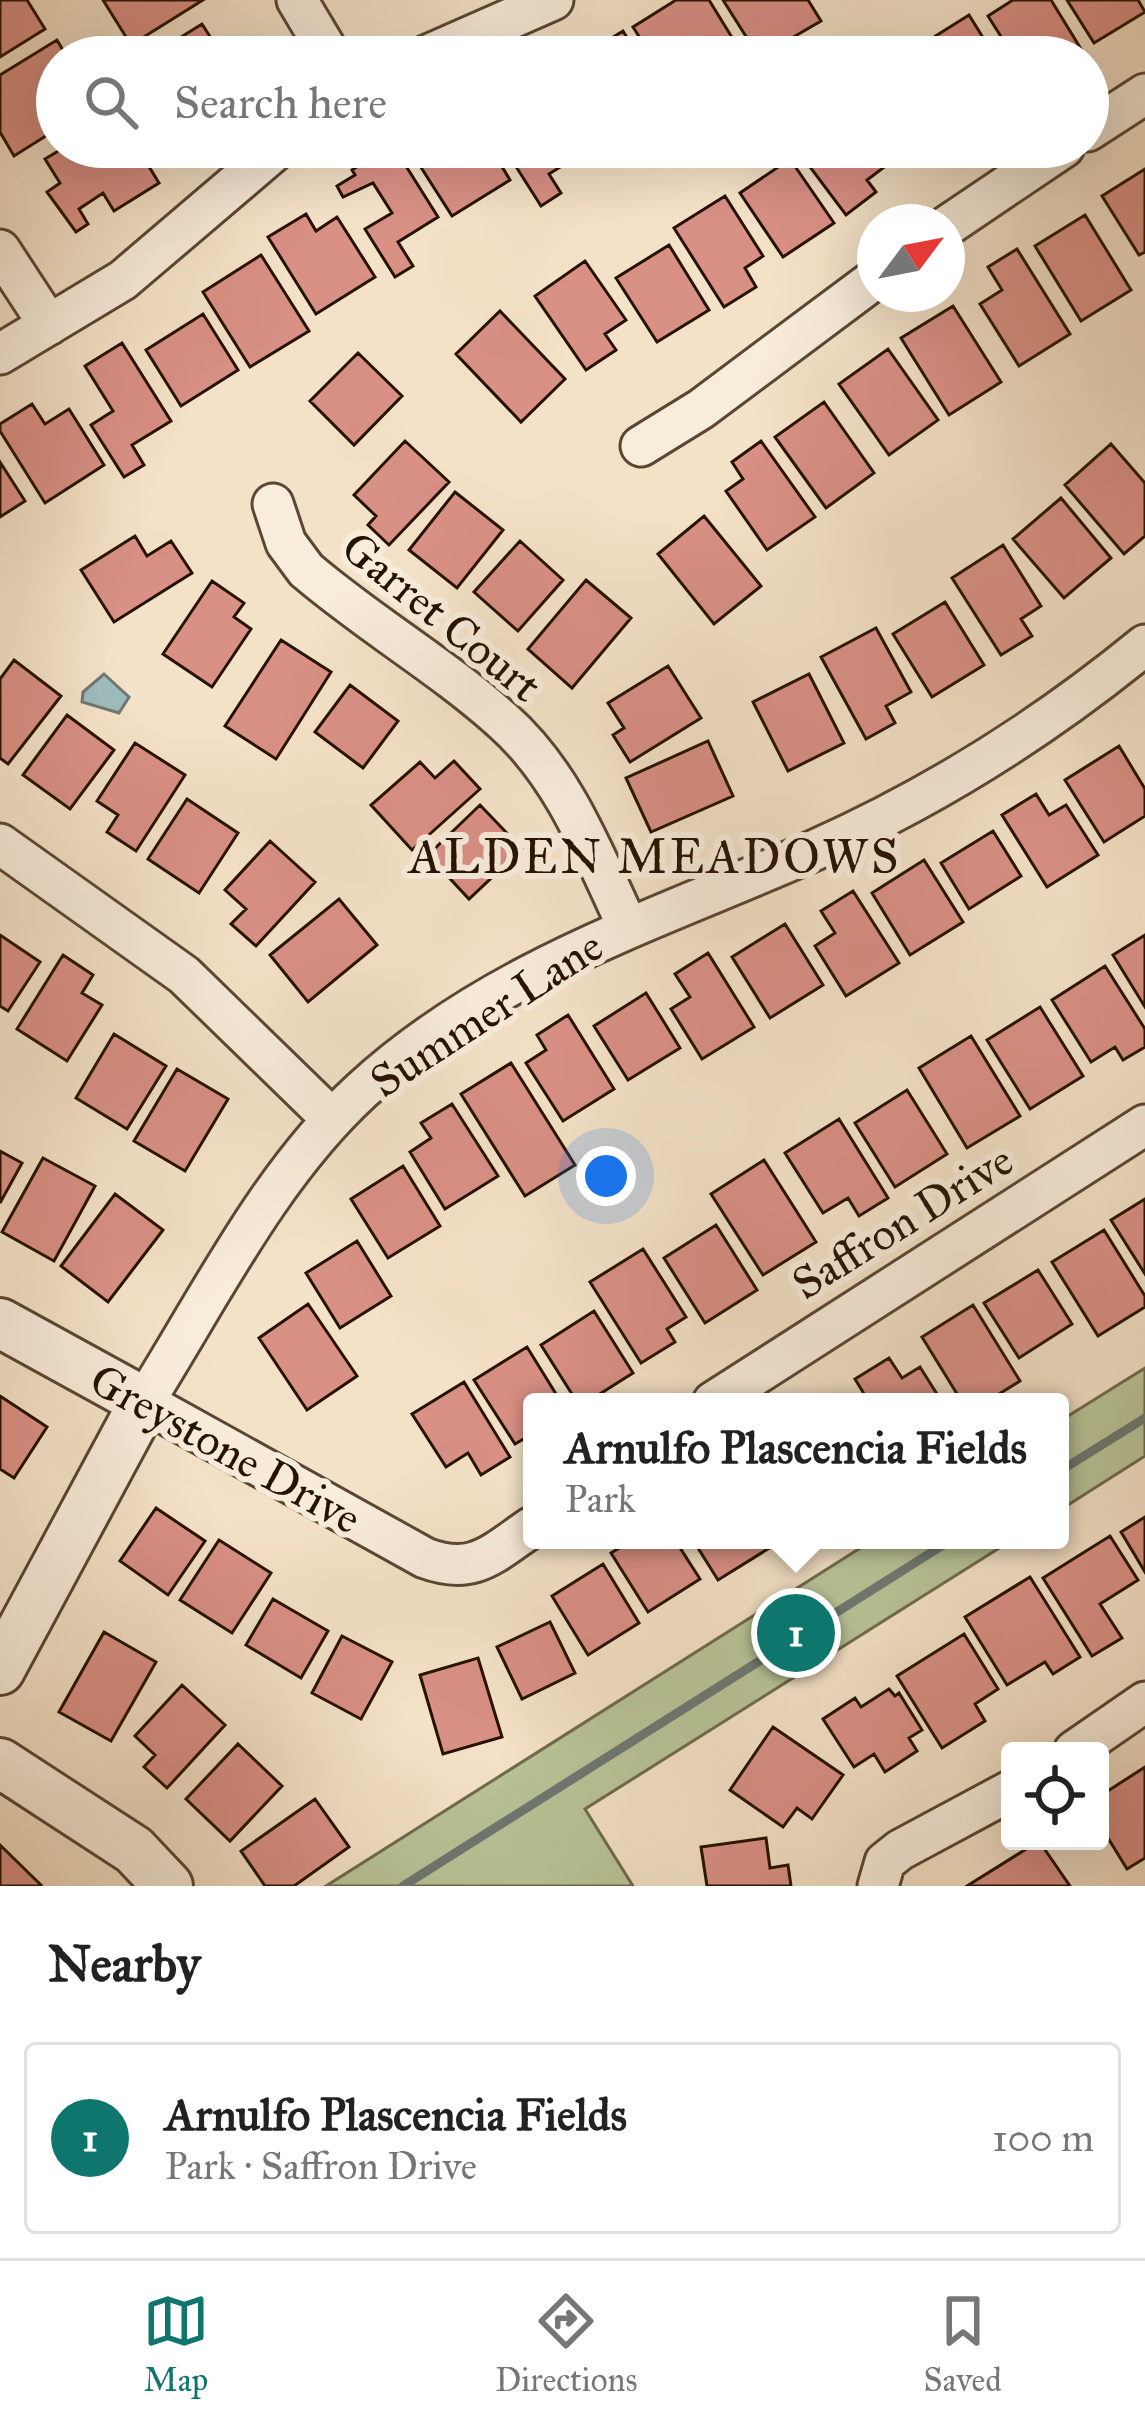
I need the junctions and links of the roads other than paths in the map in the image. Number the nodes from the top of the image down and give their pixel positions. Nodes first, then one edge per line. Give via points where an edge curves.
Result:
1 (297, 0) edge
2 (553, 0) edge
3 (319, 36) edge
4 (471, 36) edge
5 (1145, 94) edge
6 (1109, 117) edge
7 (254, 168) edge
8 (1033, 168) edge
9 (965, 214) edge
10 (0, 250) edge
11 (857, 292) edge
12 (49, 325) junction
13 (0, 354) edge
14 (641, 446) dead end
15 (273, 504) dead end
16 (1145, 645) edge
17 (0, 844) edge
18 (627, 925) junction
19 (332, 1119) junction
20 (1145, 1125) edge
21 (0, 1323) edge
22 (727, 1393) edge
23 (144, 1402) junction
24 (523, 1532) edge
25 (0, 1670) edge
26 (1145, 1702) edge
27 (1087, 1742) edge
28 (0, 1763) edge
29 (1001, 1796) edge
30 (168, 1886) edge
31 (878, 1886) edge

1 - 3 street
2 - 4 street
5 - 6 street
7 - 12 street via 123,280
8 - 9 street
10 - 12 street
11 - 14 street
12 - 13 street
15 - 18 street, Garret Court via 306,570 505,722 540,763 572,807
16 - 18 street, Summer Lane via 911,805
17 - 19 street via 184,975
18 - 19 street, Summer Lane via 554,959 408,1053
19 - 23 street, Summer Lane via 289,1171
20 - 22 street, Saffron Drive
21 - 23 street, Greystone Drive
23 - 24 street, Greystone Drive via 454,1568
23 - 25 street, Summer Lane
26 - 27 street
28 - 30 street via 134,1850
29 - 31 street via 900,1850 885,1862

